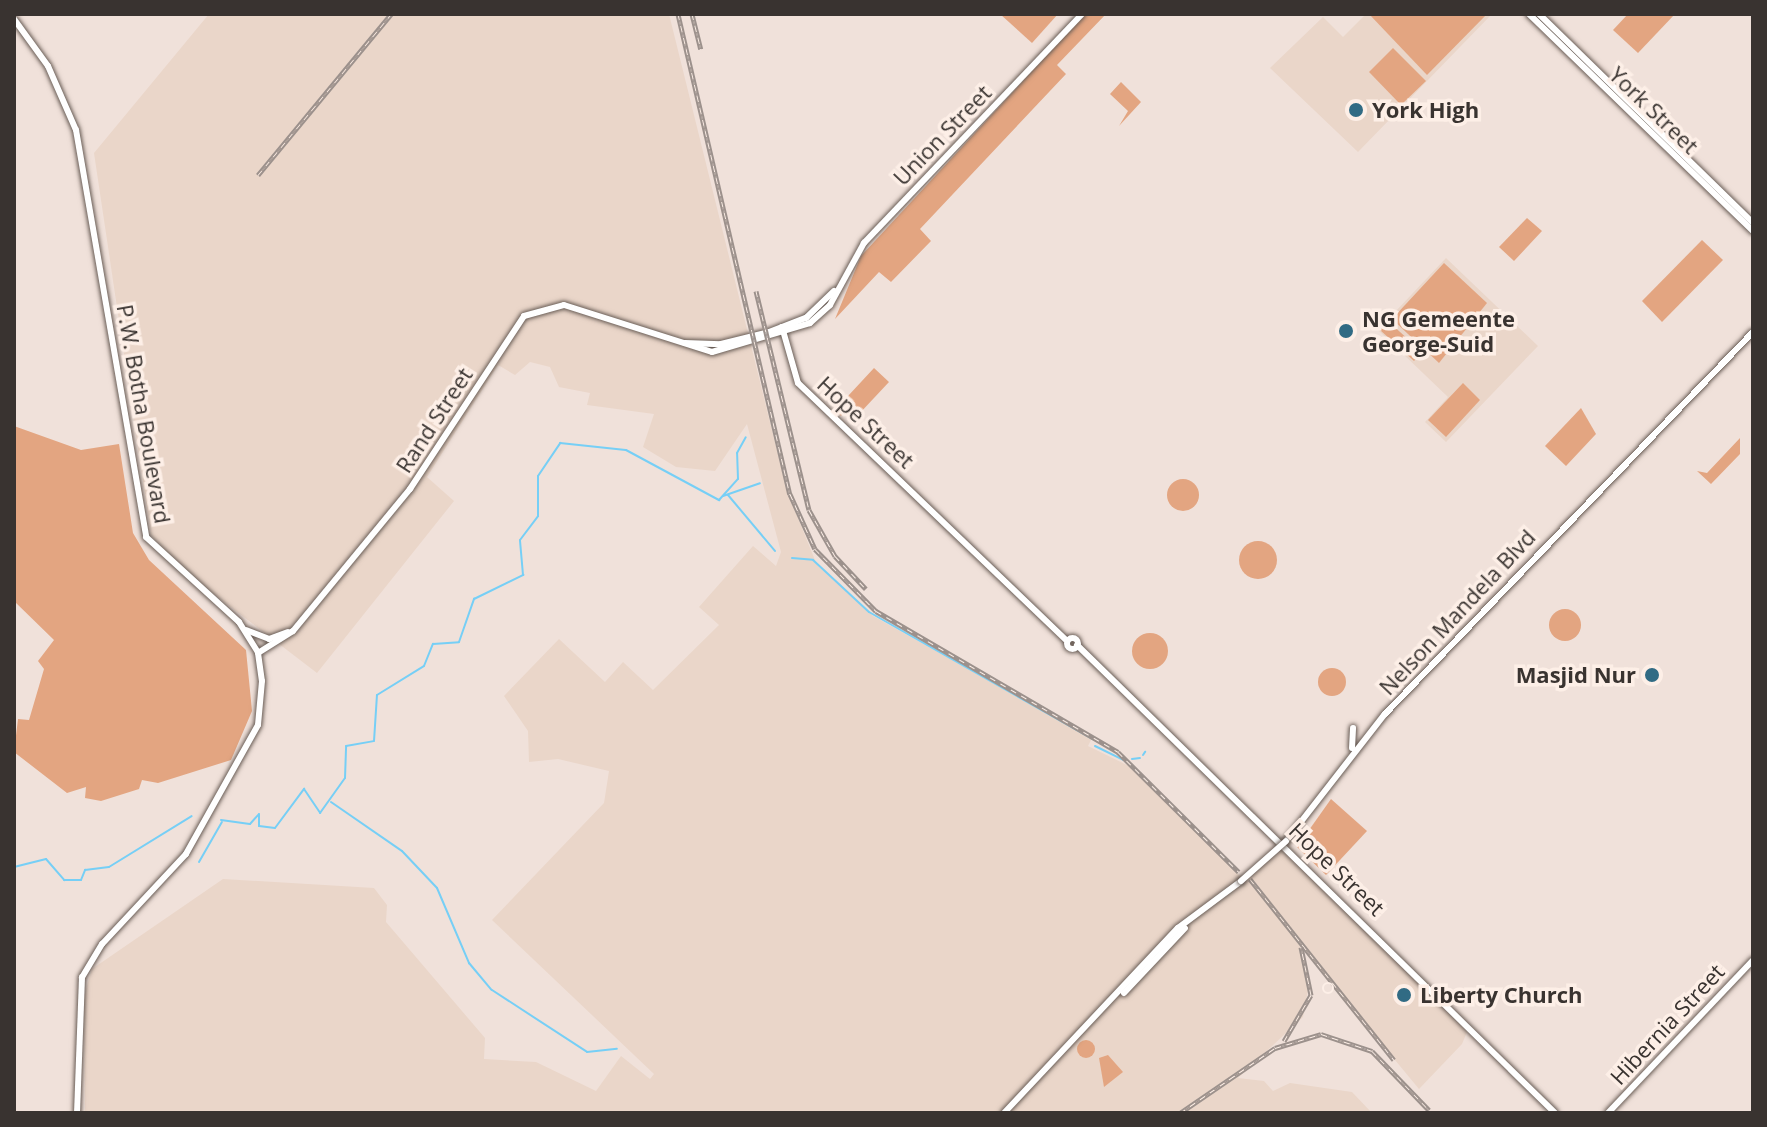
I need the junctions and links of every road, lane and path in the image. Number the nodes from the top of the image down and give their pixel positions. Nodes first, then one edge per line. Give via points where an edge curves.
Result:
1 (1082, 14) edge
2 (1529, 14) edge
3 (1539, 14) edge
4 (14, 19) edge
5 (1753, 223) edge
6 (1753, 231) edge
7 (783, 331) junction
8 (1753, 332) edge
9 (739, 344) joint
10 (300, 622) junction
11 (240, 625) junction
12 (258, 653) junction
13 (1353, 728) dead end
14 (1348, 759) junction
15 (1753, 960) edge
16 (77, 1113) edge
17 (1007, 1113) edge
18 (1555, 1113) edge
19 (1608, 1113) edge

1 - 7 street, Union Street via 864,243 837,289 815,312
2 - 6 street, York Street
3 - 5 street, York Street
4 - 11 street, P.W. Botha Boulevard via 57,81 78,139 146,537
7 - 9 street, Union Street
7 - 18 street, Hope Street via 798,383 1432,985
8 - 14 street, Nelson Mandela Blvd
9 - 10 street, Rand Street via 706,351 564,305 524,316 415,482
10 - 11 street via 269,639
10 - 12 street, Rand Street
11 - 12 street, P.W. Botha Boulevard
12 - 16 street, P.W. Botha Boulevard via 263,704 249,742 178,867 102,944 82,977
13 - 14 street
14 - 17 street, Nelson Mandela Blvd, bridge via 1286,841 1194,917
15 - 19 street, Hibernia Street

